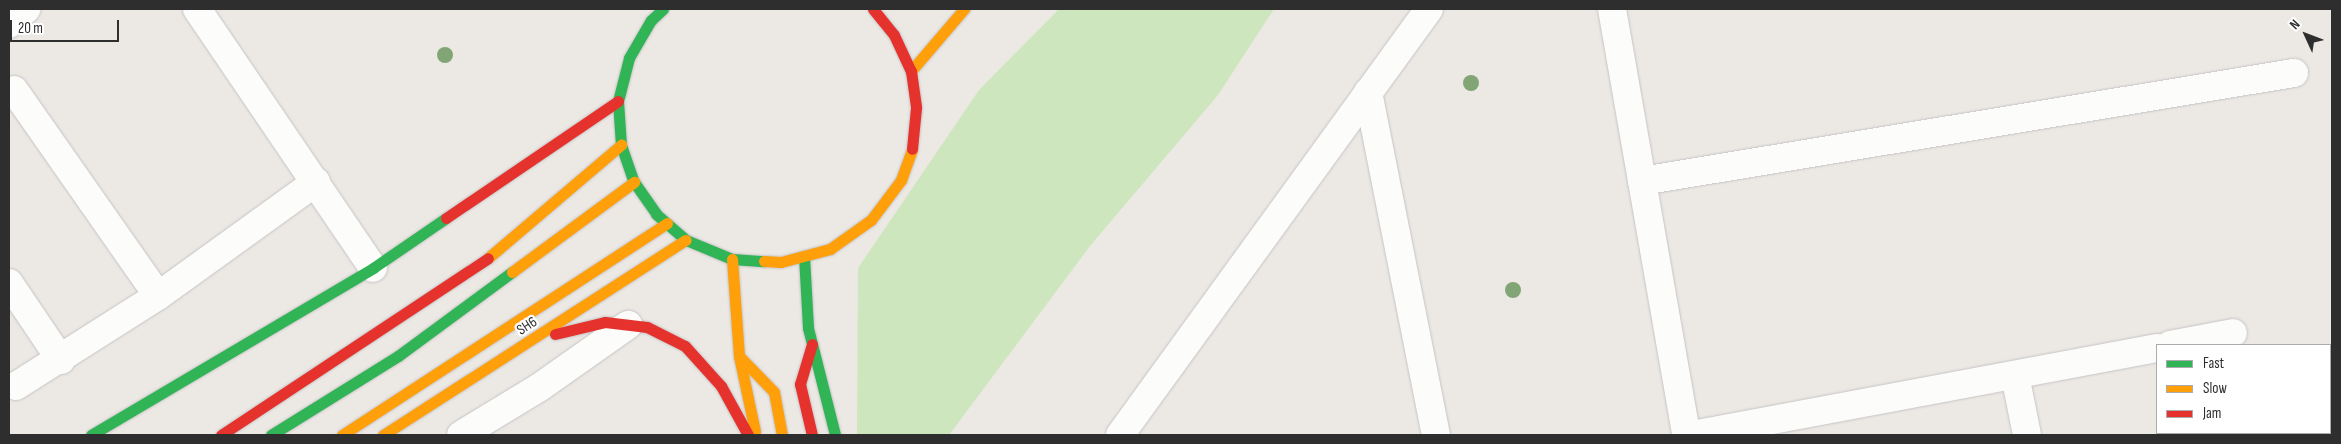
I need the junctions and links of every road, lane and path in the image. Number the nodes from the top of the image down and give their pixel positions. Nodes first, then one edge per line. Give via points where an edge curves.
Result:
1 (26, 9) edge
2 (197, 9) edge
3 (663, 9) edge
4 (874, 9) edge
5 (964, 9) edge
6 (1429, 9) edge
7 (1612, 9) edge
8 (9, 24) edge
9 (910, 71) junction
10 (2294, 73) dead end
11 (14, 90) dead end
12 (1368, 92) junction
13 (618, 101) junction
14 (621, 144) junction
15 (1642, 181) junction
16 (316, 182) junction
17 (634, 182) junction
18 (667, 223) junction
19 (686, 240) junction
20 (804, 256) junction
21 (732, 259) junction
22 (373, 268) junction
23 (9, 284) edge
24 (158, 296) junction
25 (628, 325) junction
26 (2233, 333) dead end
27 (538, 338) junction
28 (812, 344) junction
29 (2175, 344) edge
30 (2156, 348) edge
31 (739, 356) junction
32 (61, 360) junction
33 (2015, 375) junction
34 (16, 386) dead end
35 (1782, 427) edge
36 (91, 435) edge
37 (221, 435) edge
38 (271, 435) edge
39 (342, 435) edge
40 (382, 435) edge
41 (461, 435) edge
42 (748, 435) edge
43 (756, 435) edge
44 (782, 435) edge
45 (812, 435) edge
46 (835, 435) edge
47 (1120, 435) edge
48 (1436, 435) edge
49 (1686, 435) edge
50 (1692, 435) edge
51 (2026, 435) edge

1 - 8 street
2 - 16 street
3 - 13 main road via 651,20 629,58
4 - 9 main road via 894,34
5 - 9 main road
6 - 12 street
7 - 15 street
9 - 20 main road via 916,108 915,126 913,144 901,180 871,220 830,249
10 - 15 street
11 - 24 street
12 - 47 street
12 - 48 street
13 - 14 main road
13 - 22 main road
14 - 17 main road
14 - 37 main road via 485,261
15 - 49 street
16 - 22 street
16 - 24 street
17 - 18 main road via 656,214
17 - 38 main road via 398,356
18 - 19 main road
18 - 39 main road
19 - 21 main road
19 - 27 main road, SH6
20 - 21 main road via 781,262
20 - 28 main road via 808,328
21 - 31 main road
22 - 36 main road
23 - 32 street
24 - 32 street
25 - 27 main road via 605,322
25 - 41 street via 540,387
25 - 42 main road via 647,327 685,346 721,386
26 - 29 street
27 - 40 main road, SH6
28 - 45 main road via 800,384
28 - 46 main road
30 - 33 street
31 - 43 main road
31 - 44 main road via 774,392
32 - 34 street
33 - 35 street
33 - 51 street
35 - 50 street

